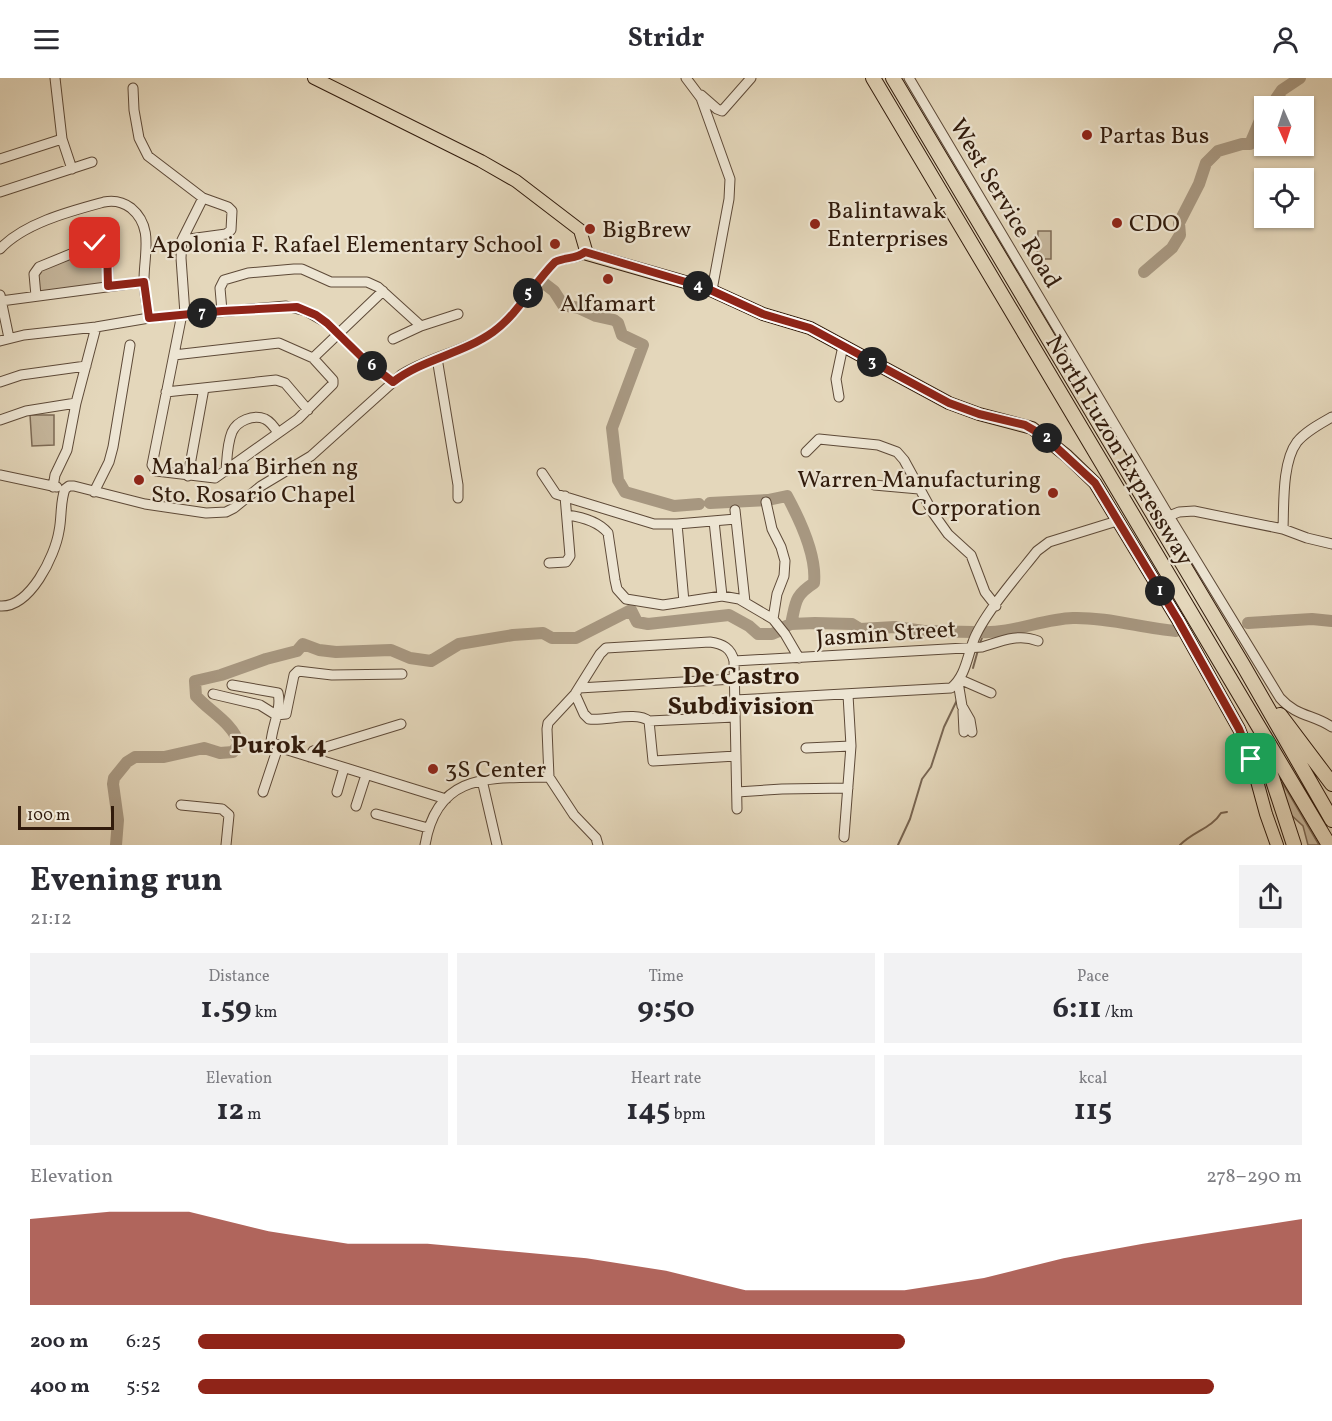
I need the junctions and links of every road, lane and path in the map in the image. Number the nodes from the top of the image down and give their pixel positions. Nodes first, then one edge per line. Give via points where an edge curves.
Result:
1 (55, 78) edge
2 (314, 78) edge
3 (751, 78) edge
4 (873, 78) edge
5 (893, 78) edge
6 (909, 78) edge
7 (689, 79) edge
8 (133, 88) dead end
9 (697, 91) junction
10 (62, 139) junction
11 (0, 159) edge
12 (92, 162) dead end
13 (72, 169) junction
14 (0, 192) edge
15 (203, 198) junction
16 (182, 240) junction
17 (0, 249) edge
18 (585, 252) junction
19 (144, 282) junction
20 (108, 286) junction
21 (712, 290) junction
22 (383, 291) junction
23 (36, 296) junction
24 (1, 298) edge
25 (222, 311) junction
26 (183, 314) junction
27 (458, 314) dead end
28 (149, 318) junction
29 (421, 326) junction
30 (96, 327) junction
31 (339, 334) junction
32 (5, 339) edge
33 (393, 339) dead end
34 (130, 345) dead end
35 (843, 346) junction
36 (174, 355) junction
37 (313, 358) junction
38 (437, 358) junction
39 (86, 366) junction
40 (0, 382) edge
41 (390, 385) junction
42 (204, 388) junction
43 (166, 392) junction
44 (839, 397) dead end
45 (76, 403) junction
46 (308, 410) junction
47 (1332, 417) edge
48 (0, 420) edge
49 (278, 433) junction
50 (806, 452) dead end
51 (226, 471) junction
52 (542, 473) dead end
53 (0, 475) edge
54 (188, 476) junction
55 (874, 485) dead end
56 (53, 487) junction
57 (65, 489) junction
58 (920, 489) junction
59 (93, 492) junction
60 (565, 496) junction
61 (458, 498) dead end
62 (766, 501) dead end
63 (567, 516) junction
64 (1169, 516) junction
65 (1117, 520) junction
66 (714, 521) junction
67 (677, 524) junction
68 (1283, 529) junction
69 (1332, 544) edge
70 (549, 563) dead end
71 (722, 597) junction
72 (684, 602) junction
73 (745, 602) junction
74 (0, 606) edge
75 (996, 606) junction
76 (773, 619) junction
77 (1038, 641) dead end
78 (972, 647) junction
79 (799, 658) junction
80 (734, 661) junction
81 (1243, 664) junction
82 (402, 674) dead end
83 (734, 679) junction
84 (959, 680) junction
85 (232, 685) dead end
86 (577, 691) junction
87 (991, 693) dead end
88 (213, 694) dead end
89 (848, 695) junction
90 (1240, 696) junction
91 (735, 700) junction
92 (276, 715) junction
93 (735, 717) junction
94 (649, 721) junction
95 (401, 724) dead end
96 (1332, 727) edge
97 (968, 732) dead end
98 (851, 746) junction
99 (278, 747) junction
100 (806, 748) dead end
101 (736, 756) junction
102 (310, 757) junction
103 (344, 768) junction
104 (366, 775) junction
105 (549, 777) junction
106 (482, 780) junction
107 (1332, 784) edge
108 (848, 788) junction
109 (263, 792) dead end
110 (336, 792) dead end
111 (737, 792) junction
112 (446, 799) junction
113 (181, 805) dead end
114 (356, 806) dead end
115 (737, 809) dead end
116 (376, 814) dead end
117 (1332, 820) edge
118 (428, 828) junction
119 (844, 837) dead end
120 (226, 845) edge
121 (425, 845) edge
122 (497, 845) edge
123 (598, 845) edge
124 (1277, 845) edge
125 (1294, 845) edge
126 (1329, 845) edge

1 - 10 street
2 - 18 main road via 516,181 580,230
3 - 9 street via 722,111
4 - 90 highway, North Luzon Expressway
5 - 81 highway, North Luzon Expressway
6 - 64 street, West Service Road
7 - 9 street
8 - 15 street via 139,138 148,156
9 - 21 street via 730,179
10 - 11 street
10 - 13 street
12 - 13 street
13 - 14 street
15 - 16 street
15 - 16 street via 231,209 231,230 223,235
16 - 26 street
17 - 19 street via 32,226 116,201 132,209 145,227
18 - 21 main road
18 - 38 street via 555,262 495,330
19 - 20 street
19 - 28 street
20 - 23 street
20 - 23 street via 108,249 100,242 39,267 34,274
21 - 35 main road via 763,314 810,328
22 - 25 street via 368,282 331,282 302,269 248,273 221,284
22 - 29 street
22 - 31 street
23 - 24 street
24 - 32 street
25 - 26 street
25 - 31 street via 297,307 316,315
26 - 28 street
26 - 36 street
27 - 29 street
28 - 30 street
29 - 33 street
30 - 32 street
30 - 39 street
31 - 37 street
31 - 41 street
34 - 59 street via 113,447
35 - 44 street via 836,379
35 - 65 main road via 949,403 1025,425 1044,436 1095,483
36 - 37 street via 279,343
36 - 43 street
37 - 46 street via 333,384
38 - 41 street via 412,368
38 - 61 street
39 - 40 street via 21,375
39 - 45 street
41 - 59 street via 311,456 226,512 176,509
42 - 43 street
42 - 46 street via 280,381
42 - 54 street
43 - 54 street via 152,467
45 - 48 street via 26,411
45 - 56 street via 67,450
46 - 49 street
47 - 68 street via 1305,435 1292,451
49 - 51 street
49 - 51 street via 264,418 238,423 230,440
50 - 58 street via 819,439 890,448 904,460
51 - 54 street via 210,479
52 - 60 street via 553,492
53 - 56 street
55 - 58 street
56 - 57 street
57 - 59 street via 74,486
57 - 74 street via 59,533 47,566 20,600 11,606
58 - 75 street via 948,534 971,555 985,592
60 - 63 street
60 - 67 street via 654,524
62 - 76 street via 785,561
63 - 70 street via 570,556 566,562
63 - 72 street via 587,519 608,532 617,589 626,599 663,605
64 - 68 street via 1194,511
64 - 96 street, West Service Road via 1280,698 1297,713
65 - 75 street via 1046,544
65 - 124 main road via 1246,744
66 - 67 street
66 - 71 street
66 - 73 street via 735,515
67 - 72 street
68 - 69 street
71 - 72 street
71 - 73 street
73 - 76 street
75 - 78 street via 980,627
76 - 79 street
77 - 78 street, Jasmin Street via 1018,637
78 - 79 street, Jasmin Street
78 - 84 street
79 - 80 street, Jasmin Street
80 - 83 street
80 - 86 street via 729,649 710,642 606,648
81 - 107 highway
81 - 117 highway, North Luzon Expressway
82 - 92 street via 332,675 298,671 286,714
83 - 86 street
83 - 91 street
84 - 87 street
84 - 89 street via 947,689
84 - 97 street via 963,708 970,720
85 - 92 street via 278,693
86 - 94 street via 584,714 590,719 636,717
86 - 105 street via 548,723
88 - 92 street via 260,705
89 - 91 street
89 - 98 street
90 - 125 highway via 1268,761
90 - 126 highway, North Luzon Expressway
91 - 93 street
92 - 99 street via 271,742
93 - 94 street
93 - 101 street
94 - 101 street via 653,761
95 - 102 street via 313,751
98 - 100 street
98 - 108 street
99 - 102 street
99 - 109 street
101 - 111 street
102 - 103 street
103 - 104 street
103 - 110 street
104 - 112 street
104 - 114 street
105 - 106 street
105 - 123 street
106 - 112 street via 463,786
106 - 122 street
108 - 111 street
108 - 119 street
111 - 115 street
112 - 118 street
113 - 120 street via 222,809 229,815
116 - 118 street
118 - 121 street

